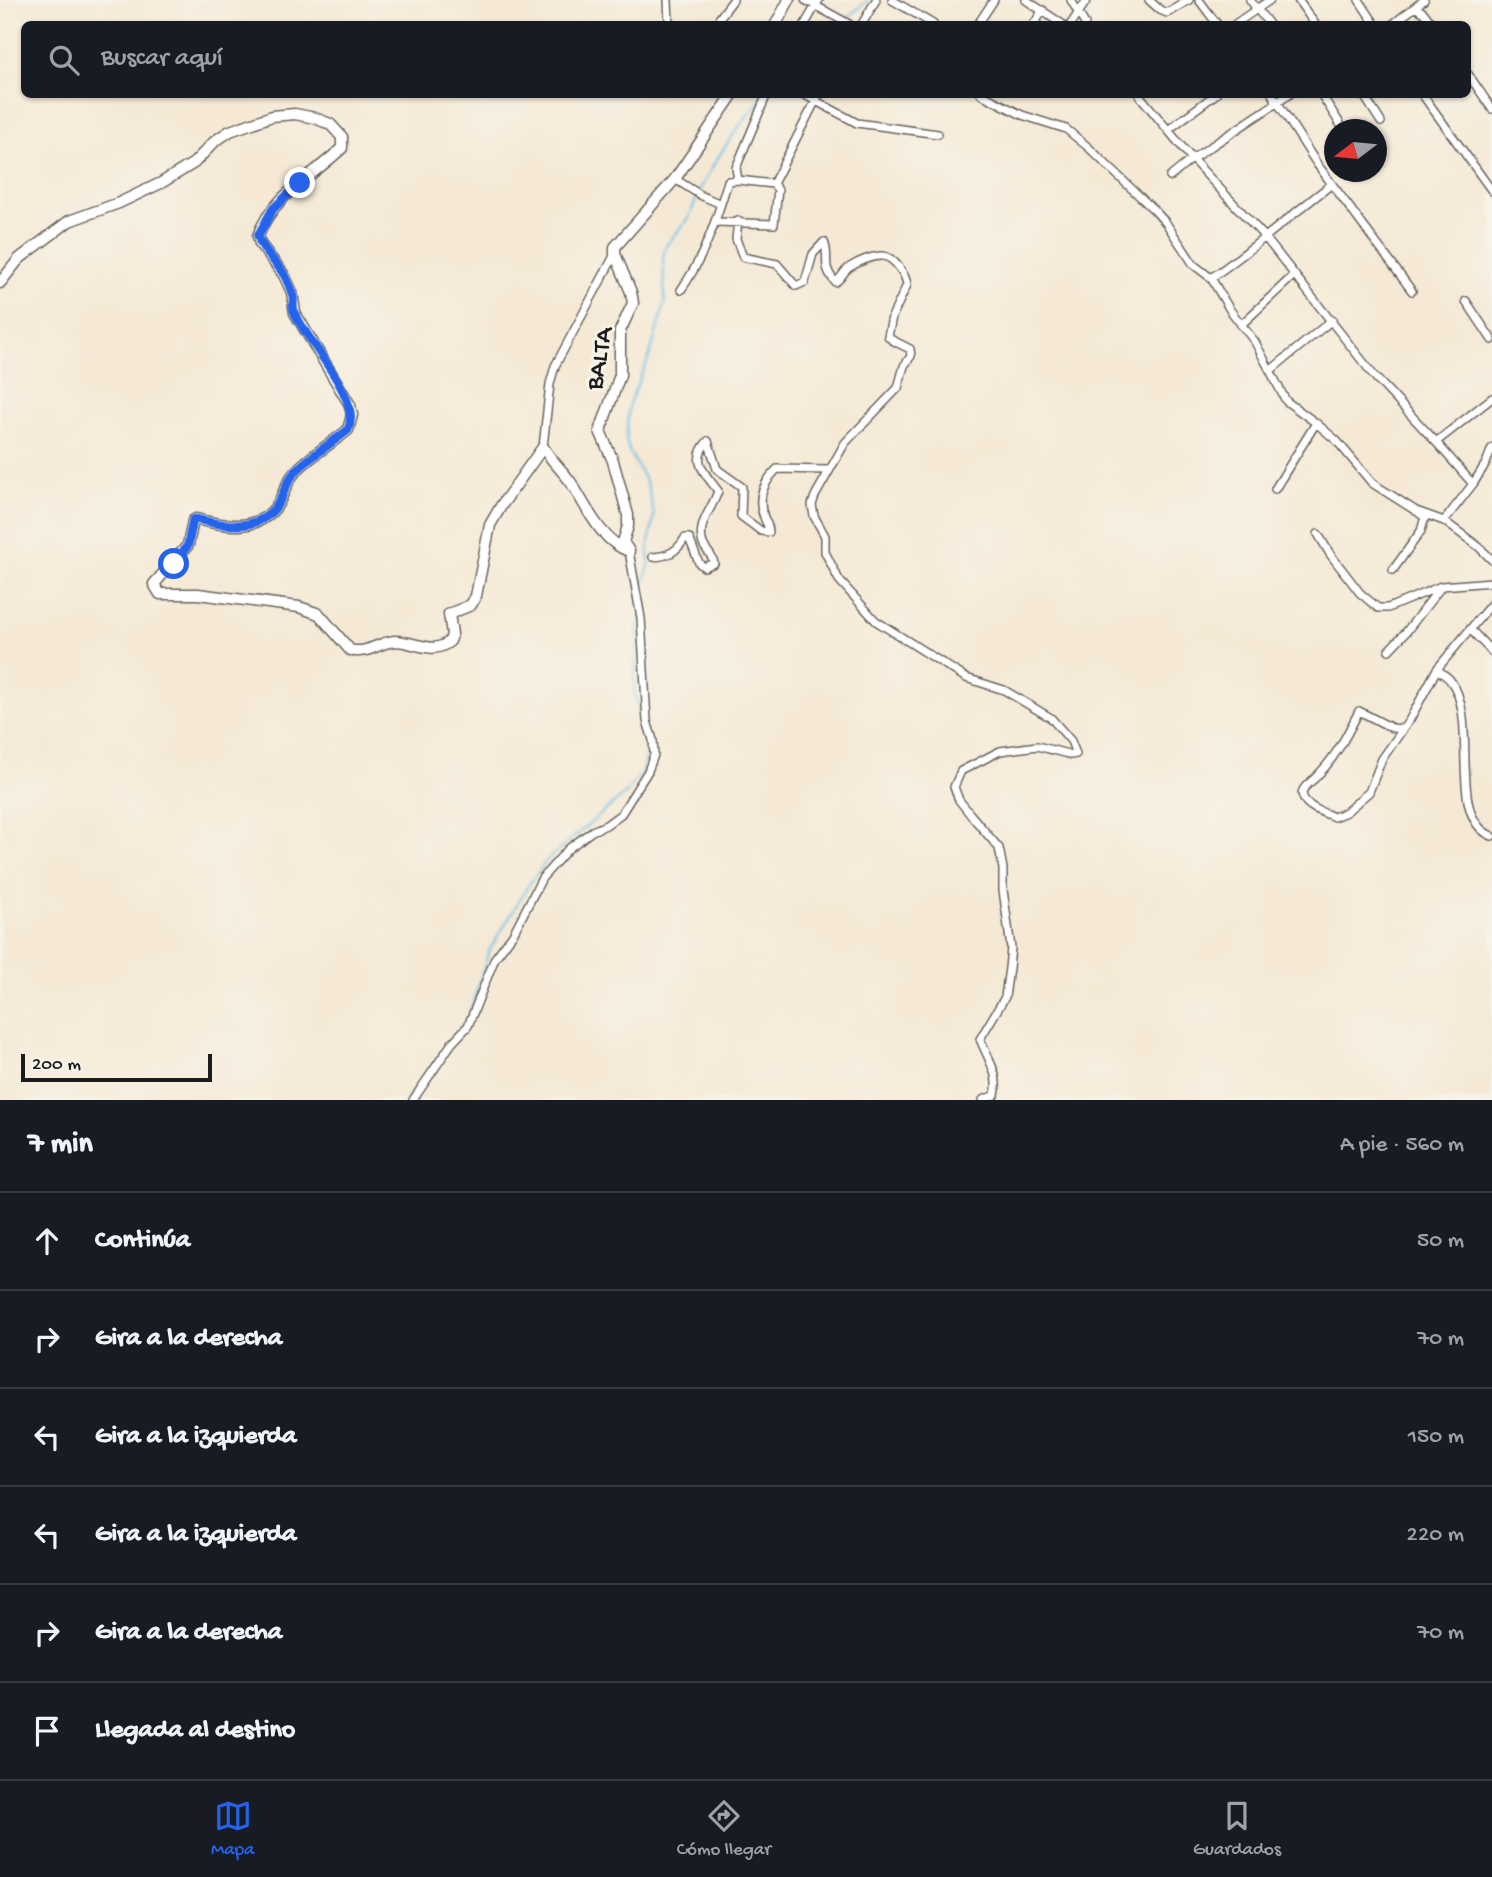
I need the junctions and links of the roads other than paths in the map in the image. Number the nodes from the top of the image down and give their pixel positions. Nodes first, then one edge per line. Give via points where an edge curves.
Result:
1 (668, 0) edge
2 (733, 0) edge
3 (789, 0) edge
4 (805, 0) edge
5 (876, 0) edge
6 (892, 0) edge
7 (994, 0) edge
8 (1026, 0) edge
9 (1071, 0) edge
10 (1087, 0) edge
11 (1189, 0) edge
12 (1199, 0) edge
13 (1250, 0) edge
14 (1270, 0) edge
15 (1298, 0) edge
16 (1359, 0) edge
17 (1424, 0) edge
18 (1151, 2) edge
19 (817, 3) edge
20 (1415, 7) junction
21 (1043, 10) junction
22 (1258, 10) junction
23 (1079, 14) junction
24 (669, 21) edge
25 (717, 21) edge
26 (778, 21) edge
27 (807, 21) edge
28 (844, 21) edge
29 (864, 21) edge
30 (928, 21) edge
31 (980, 21) edge
32 (1036, 21) edge
33 (1058, 21) edge
34 (1073, 21) edge
35 (1083, 21) edge
36 (1215, 21) edge
37 (1240, 21) edge
38 (1267, 21) edge
39 (1313, 21) edge
40 (1374, 21) edge
41 (1397, 21) edge
42 (1430, 21) edge
43 (1471, 78) edge
44 (730, 98) edge
45 (765, 98) edge
46 (817, 98) edge
47 (989, 98) edge
48 (1143, 98) edge
49 (1211, 98) edge
50 (1275, 98) edge
51 (1285, 98) edge
52 (1324, 98) edge
53 (1366, 98) edge
54 (1425, 98) edge
55 (1279, 103) junction
56 (1492, 109) edge
57 (1337, 119) edge
58 (1379, 119) edge
59 (1168, 130) junction
60 (938, 134) dead end
61 (1192, 159) junction
62 (1170, 177) dead end
63 (675, 179) junction
64 (738, 180) junction
65 (773, 184) junction
66 (1332, 184) junction
67 (1492, 191) edge
68 (721, 204) junction
69 (738, 221) junction
70 (717, 222) junction
71 (1264, 236) junction
72 (615, 254) junction
73 (1294, 275) junction
74 (1210, 278) junction
75 (0, 283) edge
76 (681, 290) dead end
77 (1412, 291) dead end
78 (1466, 301) dead end
79 (1332, 320) junction
80 (1241, 325) junction
81 (1492, 340) edge
82 (1272, 370) junction
83 (1492, 398) edge
84 (1316, 423) junction
85 (1436, 442) junction
86 (543, 447) junction
87 (1492, 448) edge
88 (828, 470) junction
89 (1473, 484) junction
90 (1275, 489) dead end
91 (1416, 511) junction
92 (1444, 521) junction
93 (1318, 534) dead end
94 (626, 547) junction
95 (653, 557) dead end
96 (1492, 560) edge
97 (1393, 570) dead end
98 (1492, 582) edge
99 (1441, 586) junction
100 (1492, 603) edge
101 (1471, 630) junction
102 (1389, 650) dead end
103 (1492, 652) edge
104 (1437, 670) junction
105 (1403, 729) junction
106 (1492, 836) edge
107 (413, 1100) edge
108 (983, 1100) edge

1 - 24 street
2 - 25 street
3 - 26 street
4 - 19 street
5 - 29 street
6 - 30 street
7 - 31 street
8 - 21 street
9 - 23 street
10 - 23 street
11 - 18 street via 1167,13
12 - 36 street
13 - 22 street
14 - 22 street
15 - 39 street
16 - 40 street
17 - 20 street
19 - 27 street
19 - 28 street
20 - 41 street
20 - 42 street
21 - 32 street
21 - 33 street
22 - 37 street
22 - 38 street
23 - 34 street
23 - 35 street
43 - 56 street
44 - 63 street
45 - 64 street via 736,168
46 - 60 street via 857,123
46 - 65 street
47 - 74 street via 1076,136 1155,211 1194,265
48 - 59 street
49 - 59 street
50 - 55 street
51 - 55 street
52 - 57 street
53 - 58 street
54 - 67 street
55 - 61 street
55 - 66 street
59 - 61 street
61 - 62 street
61 - 71 street
63 - 68 street
63 - 72 street via 615,247
64 - 65 street
64 - 68 street via 728,181
65 - 69 street via 778,190 774,224
66 - 71 street
66 - 77 street
68 - 70 street
69 - 70 street
69 - 88 street via 736,239 743,257 777,264 796,285 804,282 813,254 824,242 826,269 835,282 852,265 882,256 907,281 888,336 911,352 901,381 845,443
70 - 76 street
71 - 73 street
71 - 74 street
72 - 86 street via 555,366
72 - 94 street, BALTA via 633,303 620,331 620,375 600,431 628,514
73 - 79 street
73 - 80 street
74 - 80 street
75 - 86 street via 19,259 69,221 161,183 194,163 230,131 272,116 295,114 330,124 342,137 342,148 288,193 258,236 284,275 295,313 350,405 351,424 297,470 272,513 256,523 226,526 193,520 188,545 156,579 160,594 198,594 299,607 319,614 355,652 390,642 445,646 452,634 449,614 467,607 476,596 490,525
78 - 81 street
79 - 82 street
79 - 85 street via 1375,377
80 - 82 street
82 - 84 street via 1286,401
83 - 85 street
84 - 90 street
84 - 91 street via 1372,483
85 - 89 street
86 - 94 street via 595,522 616,545
87 - 89 street
88 - 95 street via 777,470 766,480 761,499 769,533 741,516 742,487 718,469 708,441 699,461 703,474 718,491 705,516 703,544 714,563 704,567 699,563 689,538 675,552
88 - 108 street via 812,505 814,516 825,536 825,552 852,597 876,621 966,678 1004,690 1051,718 1076,750 1072,755 1037,746 1000,751 961,771 954,787 959,800 999,848 1011,948 1005,997 980,1039 998,1087 995,1095
89 - 92 street
91 - 92 street
91 - 97 street via 1425,517 1421,531
92 - 96 street
93 - 99 street via 1360,593 1378,608
94 - 107 street via 637,587 647,721 653,740 648,771 621,814 568,849 541,878 513,934 495,958 468,1026
98 - 99 street
99 - 102 street
100 - 101 street
101 - 103 street
101 - 104 street
104 - 105 street
104 - 106 street via 1450,680 1461,704 1471,814
105 - 105 street via 1359,711 1343,744 1302,796 1333,817 1346,812 1369,792 1382,759

